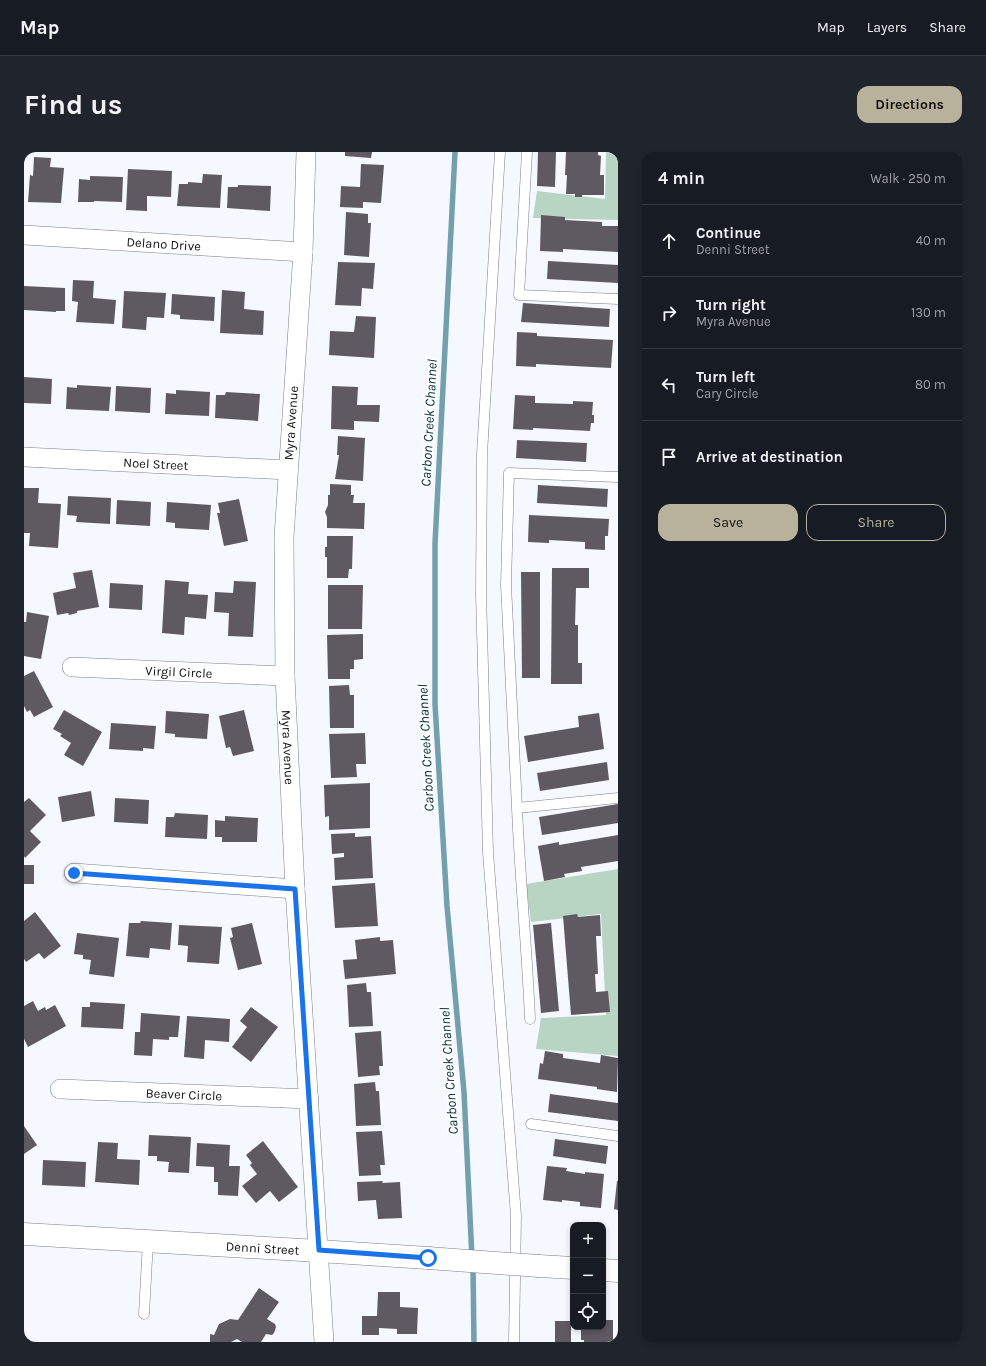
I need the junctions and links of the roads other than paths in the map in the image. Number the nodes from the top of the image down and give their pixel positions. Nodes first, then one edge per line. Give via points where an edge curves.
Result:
1 (306, 152) edge
2 (500, 152) edge
3 (527, 152) edge
4 (24, 235) edge
5 (303, 252) junction
6 (618, 299) edge
7 (24, 457) edge
8 (288, 470) junction
9 (618, 477) edge
10 (72, 667) dead end
11 (285, 676) junction
12 (618, 798) edge
13 (517, 808) junction
14 (74, 873) dead end
15 (295, 889) junction
16 (530, 1018) dead end
17 (60, 1089) dead end
18 (309, 1099) junction
19 (531, 1124) dead end
20 (618, 1136) edge
21 (24, 1234) edge
22 (148, 1241) junction
23 (319, 1250) junction
24 (570, 1268) edge
25 (606, 1270) edge
26 (618, 1271) edge
27 (144, 1314) dead end
28 (324, 1342) edge
29 (514, 1342) edge

1 - 5 street, Myra Avenue
2 - 29 lane via 482,454 481,593 488,852 516,1216
3 - 6 lane via 519,295
4 - 5 street, Delano Drive
5 - 8 street, Myra Avenue
7 - 8 street, Noel Street
8 - 11 street, Myra Avenue via 284,537
9 - 13 lane via 509,473 506,585
10 - 11 street, Virgil Circle
11 - 15 street, Myra Avenue
12 - 13 lane
13 - 16 lane
14 - 15 street
15 - 18 street, Myra Avenue
17 - 18 street, Beaver Circle
18 - 23 street, Myra Avenue
19 - 20 lane
21 - 22 main road, Denni Street
22 - 23 main road, Denni Street
22 - 27 lane
23 - 24 main road, Denni Street, bridge
23 - 28 street, Myra Avenue
25 - 26 main road

